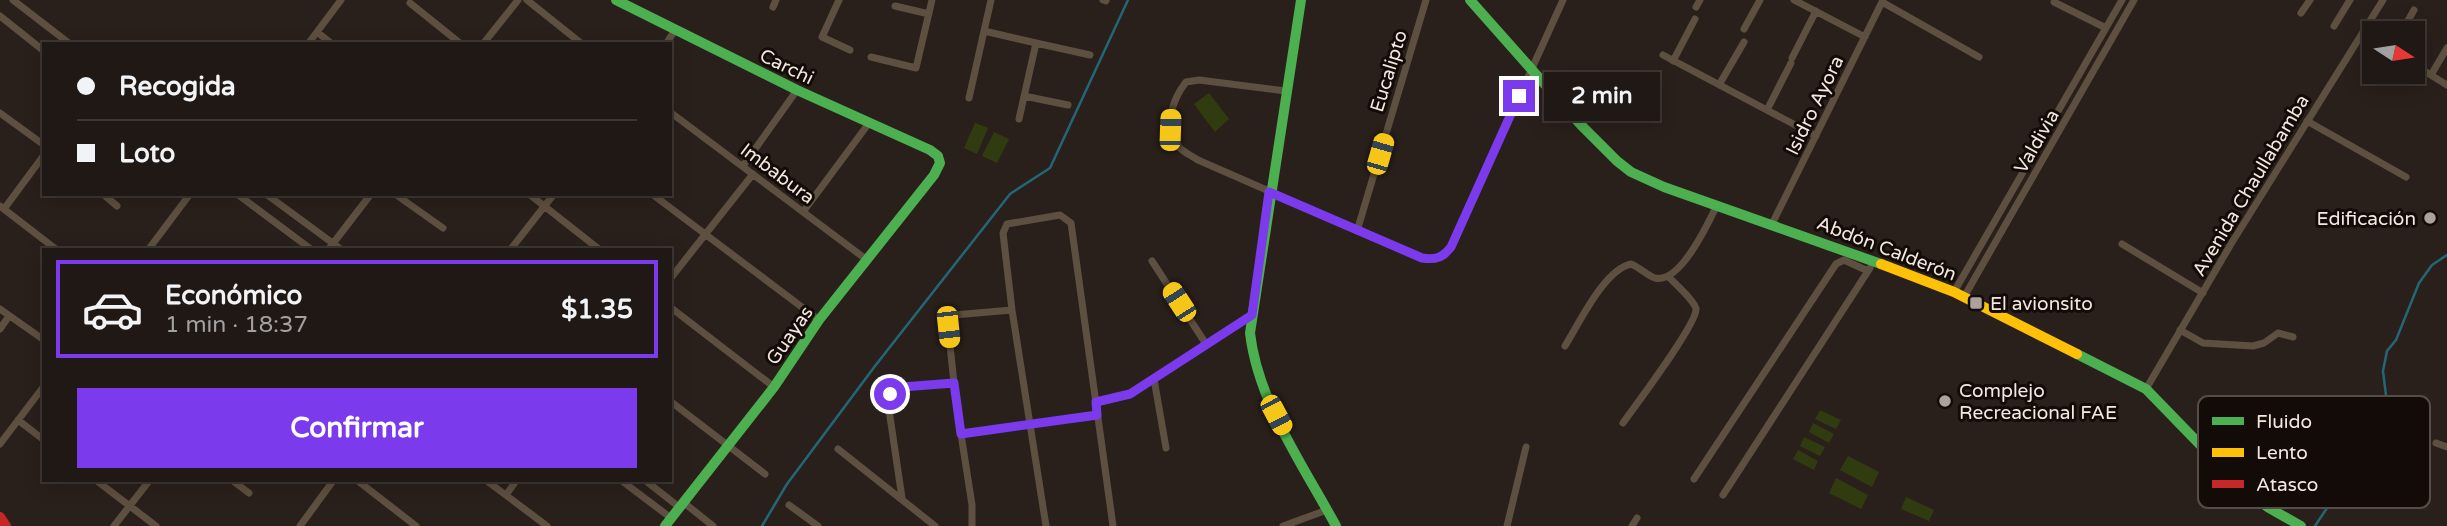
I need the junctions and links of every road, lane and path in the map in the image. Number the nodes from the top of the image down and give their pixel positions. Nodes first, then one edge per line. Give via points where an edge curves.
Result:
1 (13, 0) edge
2 (341, 0) edge
3 (517, 0) edge
4 (527, 0) edge
5 (615, 0) edge
6 (839, 0) edge
7 (932, 0) edge
8 (991, 0) edge
9 (1301, 0) edge
10 (1426, 0) edge
11 (1470, 0) edge
12 (1563, 0) edge
13 (1760, 0) edge
14 (1794, 0) edge
15 (2122, 0) edge
16 (2134, 0) edge
17 (2310, 0) edge
18 (2350, 0) edge
19 (2384, 0) edge
20 (1883, 1) edge
21 (2054, 2) dead end
22 (410, 3) dead end
23 (895, 6) dead end
24 (2414, 10) dead end
25 (1816, 11) junction
26 (2301, 13) dead end
27 (929, 14) junction
28 (0, 16) edge
29 (1695, 19) dead end
30 (2370, 21) edge
31 (2408, 21) edge
32 (2334, 26) dead end
33 (2105, 28) junction
34 (1744, 29) dead end
35 (675, 30) junction
36 (984, 31) junction
37 (317, 32) junction
38 (2362, 34) edge
39 (1865, 37) junction
40 (67, 42) edge
41 (310, 42) edge
42 (330, 42) edge
43 (459, 42) edge
44 (486, 42) edge
45 (580, 42) edge
46 (667, 42) edge
47 (1744, 42) dead end
48 (1036, 43) junction
49 (2447, 48) edge
50 (42, 49) edge
51 (850, 50) dead end
52 (1090, 55) dead end
53 (1662, 55) dead end
54 (871, 57) dead end
55 (1979, 57) dead end
56 (1673, 61) junction
57 (1532, 69) junction
58 (2426, 72) edge
59 (2080, 74) junction
60 (2431, 75) junction
61 (2089, 79) junction
62 (1719, 85) junction
63 (2447, 85) edge
64 (797, 90) junction
65 (1286, 91) junction
66 (1024, 96) junction
67 (969, 98) dead end
68 (1068, 105) dead end
69 (1767, 110) junction
70 (0, 113) edge
71 (672, 113) edge
72 (1019, 119) dead end
73 (2307, 121) junction
74 (869, 123) junction
75 (1816, 135) junction
76 (42, 144) edge
77 (42, 158) edge
78 (940, 163) joint
79 (743, 166) junction
80 (753, 174) junction
81 (2406, 177) dead end
82 (1269, 192) junction
83 (105, 196) edge
84 (188, 196) edge
85 (240, 196) edge
86 (268, 196) edge
87 (370, 196) edge
88 (398, 196) edge
89 (532, 196) edge
90 (552, 196) edge
91 (655, 196) edge
92 (1717, 205) junction
93 (117, 206) dead end
94 (545, 206) junction
95 (2, 208) edge
96 (803, 212) junction
97 (1772, 225) junction
98 (443, 228) dead end
99 (1357, 231) junction
100 (705, 234) junction
101 (2122, 244) dead end
102 (1835, 246) junction
103 (331, 247) edge
104 (54, 248) edge
105 (150, 248) edge
106 (309, 248) edge
107 (512, 248) edge
108 (597, 248) edge
109 (867, 260) junction
110 (1152, 261) dead end
111 (1839, 261) junction
112 (1871, 266) junction
113 (672, 276) edge
114 (1668, 276) junction
115 (2203, 293) junction
116 (1959, 295) junction
117 (0, 309) edge
118 (672, 309) edge
119 (1012, 310) junction
120 (1252, 315) junction
121 (9, 316) junction
122 (819, 320) junction
123 (0, 329) edge
124 (2180, 330) junction
125 (2293, 337) dead end
126 (42, 339) edge
127 (1206, 344) junction
128 (1565, 345) dead end
129 (1154, 379) junction
130 (954, 383) junction
131 (774, 387) junction
132 (42, 389) edge
133 (2146, 389) junction
134 (1096, 402) junction
135 (672, 403) edge
136 (1097, 415) junction
137 (18, 420) junction
138 (1623, 423) dead end
139 (1029, 425) junction
140 (961, 434) junction
141 (42, 438) edge
142 (2198, 441) edge
143 (2436, 443) dead end
144 (0, 444) edge
145 (728, 445) junction
146 (1526, 447) dead end
147 (2447, 447) edge
148 (1166, 448) dead end
149 (838, 450) dead end
150 (765, 474) dead end
151 (1694, 479) dead end
152 (98, 482) edge
153 (148, 482) edge
154 (234, 482) edge
155 (332, 482) edge
156 (359, 482) edge
157 (488, 482) edge
158 (515, 482) edge
159 (622, 482) edge
160 (648, 482) edge
161 (249, 493) dead end
162 (506, 495) junction
163 (1723, 495) dead end
164 (902, 498) junction
165 (681, 504) junction
166 (789, 505) dead end
167 (129, 506) junction
168 (2270, 508) edge
169 (1327, 510) junction
170 (0, 517) edge
171 (1637, 518) dead end
172 (668, 522) edge
173 (6, 526) edge
174 (114, 526) edge
175 (156, 526) edge
176 (300, 526) edge
177 (416, 526) edge
178 (547, 526) edge
179 (713, 526) edge
180 (818, 526) edge
181 (935, 526) edge
182 (972, 526) edge
183 (1046, 526) edge
184 (1113, 526) edge
185 (1283, 526) edge
186 (1336, 526) edge
187 (1507, 526) edge
188 (1632, 526) edge
189 (2301, 526) edge

1 - 40 street
2 - 37 street
3 - 44 street
4 - 45 street
5 - 35 street, Carchi
6 - 51 street via 822,37
7 - 27 street
8 - 36 street
9 - 65 street
10 - 99 street, Eucalipto
11 - 57 street, Abdón Calderón
12 - 57 street
13 - 34 street
14 - 25 street
15 - 33 street, Valdivia
16 - 61 street, Valdivia
17 - 26 street
18 - 32 street
19 - 30 street, Avenida Chaullabamba
20 - 39 street, Isidro Ayora
20 - 55 street
21 - 33 street
22 - 43 street
23 - 27 street
24 - 31 street
25 - 39 street
25 - 69 street
27 - 54 street via 916,68
28 - 50 street
29 - 56 street
33 - 59 street, Valdivia
35 - 46 street
35 - 64 street, Carchi
36 - 48 street
36 - 67 street
37 - 41 street
37 - 42 street
38 - 73 street, Avenida Chaullabamba
39 - 75 street, Isidro Ayora
47 - 62 street
48 - 52 street
48 - 66 street
49 - 60 street
53 - 56 street
56 - 62 street
57 - 92 street, Abdón Calderón via 1617,162 1659,185
57 - 99 street via 1444,255 1422,258
58 - 60 street
59 - 61 street
59 - 116 street, Valdivia
60 - 63 street
61 - 116 street, Valdivia
62 - 69 street
64 - 74 street, Carchi
64 - 79 street
65 - 82 street
65 - 82 street via 1186,82 1171,111 1170,130 1179,147
66 - 68 street
66 - 72 street
69 - 75 street
70 - 76 street
71 - 79 street, Imbabura
73 - 81 street
73 - 115 street, Avenida Chaullabamba
74 - 78 street, Carchi via 930,150
74 - 96 street
75 - 97 street, Isidro Ayora
77 - 95 street
78 - 109 street, Guayas
79 - 80 street, Imbabura
80 - 96 street, Imbabura
80 - 100 street
82 - 99 street
82 - 120 street
83 - 93 street
84 - 105 street
85 - 106 street
86 - 103 street
87 - 103 street
88 - 98 street
89 - 94 street
90 - 94 street
91 - 100 street
92 - 97 street, Abdón Calderón
92 - 114 street via 1689,256
94 - 107 street
94 - 108 street
95 - 104 street
96 - 109 street, Imbabura
97 - 102 street, Abdón Calderón
100 - 113 street
100 - 122 street
101 - 115 street
102 - 111 street
102 - 112 street, Abdón Calderón
109 - 122 street, Guayas
110 - 127 street
111 - 112 street
111 - 151 street
112 - 116 street, Abdón Calderón
112 - 163 street
114 - 128 street via 1654,278 1631,264 1624,265 1609,276
114 - 138 street via 1694,303 1695,315
115 - 124 street, Avenida Chaullabamba
116 - 133 street, Abdón Calderón
117 - 121 street
118 - 131 street
119 - 130 street via 950,317
119 - 134 street via 1004,227 1060,215 1066,218 1071,223
119 - 139 street
120 - 127 street
120 - 169 street via 1253,358 1265,395
121 - 123 street
121 - 126 street
122 - 131 street, Guayas
124 - 125 street via 2203,342 2253,346 2278,334
124 - 133 street, Avenida Chaullabamba
127 - 129 street
129 - 134 street via 1130,394
129 - 148 street
130 - 140 street
130 - 164 street via 902,387 890,394
131 - 145 street, Guayas
132 - 137 street
133 - 142 street, Abdón Calderón
134 - 136 street
135 - 145 street
136 - 139 street
136 - 184 street
137 - 141 street
137 - 144 street
139 - 140 street
139 - 183 street
140 - 182 street
143 - 147 street
145 - 150 street
145 - 165 street, Guayas
146 - 187 street
149 - 164 street
152 - 167 street
153 - 167 street
154 - 161 street
155 - 176 street
156 - 177 street
157 - 162 street
158 - 162 street
159 - 172 street
160 - 165 street
162 - 178 street
164 - 181 street
165 - 172 street, Guayas
165 - 179 street
166 - 180 street
167 - 174 street
167 - 175 street
168 - 189 street, Abdón Calderón
169 - 185 street
169 - 186 street
170 - 173 street
171 - 188 street

